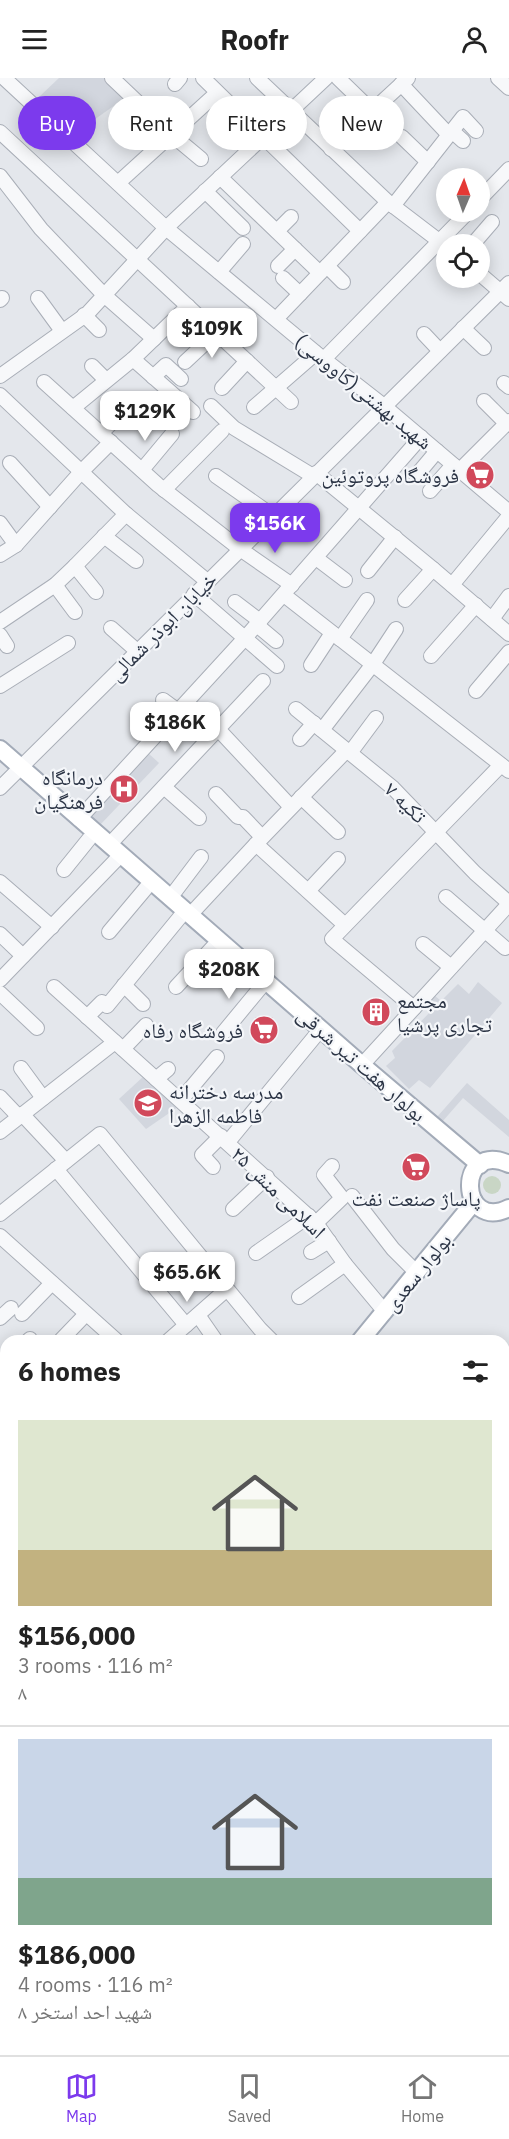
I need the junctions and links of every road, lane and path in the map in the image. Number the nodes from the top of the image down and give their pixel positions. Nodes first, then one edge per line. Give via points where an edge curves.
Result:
1 (112, 78) edge
2 (203, 78) edge
3 (257, 78) edge
4 (326, 78) edge
5 (338, 78) edge
6 (498, 78) edge
7 (5, 81) edge
8 (405, 81) edge
9 (509, 88) edge
10 (218, 93) junction
11 (131, 96) edge
12 (221, 96) edge
13 (275, 96) edge
14 (306, 96) edge
15 (357, 96) edge
16 (388, 96) edge
17 (194, 114) edge
18 (307, 127) edge
19 (476, 131) dead end
20 (0, 132) edge
21 (450, 133) junction
22 (319, 138) edge
23 (404, 139) edge
24 (464, 141) dead end
25 (154, 150) edge
26 (190, 150) edge
27 (248, 150) edge
28 (276, 150) edge
29 (332, 150) edge
30 (201, 159) dead end
31 (428, 162) junction
32 (508, 172) edge
33 (0, 176) edge
34 (220, 177) junction
35 (118, 183) junction
36 (490, 189) edge
37 (205, 191) junction
38 (390, 204) junction
39 (291, 217) dead end
40 (460, 222) edge
41 (492, 222) dead end
42 (166, 228) junction
43 (243, 228) dead end
44 (277, 231) junction
45 (360, 231) junction
46 (451, 234) edge
47 (482, 234) edge
48 (436, 239) edge
49 (243, 244) dead end
50 (295, 249) junction
51 (436, 250) edge
52 (137, 259) junction
53 (323, 269) junction
54 (219, 272) junction
55 (490, 281) edge
56 (344, 282) dead end
57 (506, 291) edge
58 (300, 294) junction
59 (104, 295) junction
60 (38, 298) dead end
61 (188, 306) junction
62 (84, 315) junction
63 (276, 319) junction
64 (463, 328) junction
65 (99, 330) dead end
66 (62, 331) junction
67 (216, 333) junction
68 (424, 334) dead end
69 (154, 339) junction
70 (484, 348) dead end
71 (440, 351) junction
72 (320, 356) junction
73 (133, 359) junction
74 (247, 361) junction
75 (185, 362) dead end
76 (92, 366) dead end
77 (1, 372) edge
78 (153, 377) junction
79 (181, 379) dead end
80 (106, 380) junction
81 (44, 382) dead end
82 (275, 387) junction
83 (222, 388) dead end
84 (0, 395) edge
85 (484, 401) dead end
86 (291, 402) dead end
87 (211, 406) dead end
88 (384, 406) junction
89 (254, 407) dead end
90 (73, 408) junction
91 (124, 411) dead end
92 (193, 412) dead end
93 (508, 422) edge
94 (222, 431) dead end
95 (172, 434) dead end
96 (421, 437) junction
97 (106, 438) junction
98 (437, 451) junction
99 (10, 463) dead end
100 (456, 468) junction
101 (142, 470) junction
102 (81, 472) junction
103 (315, 475) junction
104 (216, 476) dead end
105 (417, 476) dead end
106 (165, 490) junction
107 (430, 491) dead end
108 (50, 507) junction
109 (359, 508) junction
110 (126, 514) junction
111 (509, 514) edge
112 (273, 516) junction
113 (0, 523) edge
114 (104, 536) junction
115 (395, 537) junction
116 (16, 545) junction
117 (240, 549) junction
118 (0, 555) edge
119 (316, 558) junction
120 (136, 561) dead end
121 (75, 566) junction
122 (433, 569) junction
123 (368, 572) dead end
124 (345, 580) dead end
125 (207, 581) junction
126 (55, 585) junction
127 (452, 585) junction
128 (288, 590) junction
129 (96, 592) dead end
130 (194, 594) junction
131 (509, 596) edge
132 (368, 600) dead end
133 (405, 600) dead end
134 (235, 602) dead end
135 (476, 605) junction
136 (75, 612) dead end
137 (492, 619) junction
138 (0, 622) edge
139 (259, 623) junction
140 (111, 628) dead end
141 (396, 629) dead end
142 (509, 634) edge
143 (336, 636) junction
144 (245, 638) junction
145 (276, 641) dead end
146 (68, 643) dead end
147 (137, 651) junction
148 (509, 652) edge
149 (431, 656) dead end
150 (373, 664) junction
151 (311, 665) dead end
152 (277, 666) dead end
153 (263, 681) dead end
154 (0, 686) edge
155 (476, 691) dead end
156 (163, 699) dead end
157 (296, 709) dead end
158 (178, 711) junction
159 (376, 718) dead end
160 (318, 727) junction
161 (218, 729) junction
162 (300, 739) dead end
163 (0, 749) edge
164 (348, 752) junction
165 (0, 762) edge
166 (505, 768) edge
167 (18, 772) junction
168 (165, 787) junction
169 (0, 788) edge
170 (216, 794) dead end
171 (296, 802) junction
172 (199, 818) dead end
173 (79, 819) junction
174 (338, 832) dead end
175 (436, 833) junction
176 (89, 839) junction
177 (259, 840) junction
178 (112, 853) junction
179 (201, 857) dead end
180 (338, 859) dead end
181 (64, 870) dead end
182 (0, 882) edge
183 (146, 888) junction
184 (308, 891) junction
185 (446, 897) dead end
186 (170, 898) junction
187 (509, 904) edge
188 (185, 916) junction
189 (345, 926) junction
190 (52, 927) junction
191 (485, 930) junction
192 (109, 932) dead end
193 (0, 934) edge
194 (423, 944) dead end
195 (214, 946) junction
196 (505, 948) dead end
197 (231, 955) junction
198 (23, 956) junction
199 (451, 967) junction
200 (0, 980) edge
201 (124, 985) junction
202 (54, 987) dead end
203 (176, 987) dead end
204 (261, 987) junction
205 (0, 993) edge
206 (143, 1004) dead end
207 (414, 1008) junction
208 (87, 1017) junction
209 (146, 1025) dead end
210 (37, 1028) dead end
211 (223, 1033) dead end
212 (316, 1035) junction
213 (119, 1045) junction
214 (217, 1057) dead end
215 (362, 1065) junction
216 (21, 1068) dead end
217 (168, 1069) dead end
218 (156, 1079) junction
219 (0, 1097) edge
220 (44, 1098) junction
221 (181, 1100) junction
222 (21, 1115) junction
223 (0, 1132) edge
224 (224, 1139) junction
225 (506, 1159) edge
226 (61, 1165) junction
227 (332, 1166) dead end
228 (213, 1167) dead end
229 (476, 1169) junction
230 (267, 1178) junction
231 (352, 1196) dead end
232 (478, 1205) junction
233 (232, 1209) dead end
234 (506, 1212) edge
235 (0, 1214) edge
236 (313, 1219) junction
237 (0, 1236) edge
238 (329, 1241) junction
239 (311, 1252) dead end
240 (256, 1253) dead end
241 (345, 1264) junction
242 (417, 1273) junction
243 (52, 1283) junction
244 (227, 1289) junction
245 (299, 1298) dead end
246 (385, 1312) junction
247 (87, 1314) junction
248 (198, 1315) junction
249 (0, 1318) edge
250 (186, 1325) junction
251 (66, 1335) edge
252 (110, 1335) edge
253 (175, 1335) edge
254 (212, 1335) edge
255 (267, 1335) edge
256 (365, 1335) edge
257 (377, 1335) edge

1 - 11 street
2 - 10 street
3 - 13 street
4 - 14 street
5 - 15 street
6 - 9 street
7 - 35 street, شهید بهشتی(کاووسی)
8 - 16 street
8 - 21 street
10 - 12 street
10 - 17 street
18 - 22 street
19 - 21 street via 463,117
20 - 52 street
21 - 24 street
21 - 31 street
23 - 31 street
25 - 35 street
26 - 30 street
27 - 34 street
28 - 45 street
29 - 38 street via 370,176
31 - 38 street
32 - 36 street
33 - 59 street via 41,230
34 - 37 street
34 - 44 street
35 - 42 street, شهید بهشتی(کاووسی)
37 - 42 street
37 - 43 street
38 - 45 street
38 - 48 street
39 - 44 street
40 - 46 street
41 - 47 street
42 - 52 street
42 - 54 street, شهید بهشتی(کاووسی)
44 - 50 street
45 - 53 street
49 - 54 street
50 - 53 street
50 - 58 street via 281,272
51 - 72 street
52 - 59 street
52 - 61 street
53 - 56 street
53 - 58 street
54 - 63 street, شهید بهشتی(کاووسی)
55 - 57 street
57 - 64 street, خیابان ابوذر شمالی
58 - 63 street
59 - 62 street
59 - 69 street
60 - 66 street
61 - 67 street
61 - 69 street
62 - 65 street
62 - 66 street
63 - 72 street, شهید بهشتی(کاووسی)
64 - 70 street
64 - 71 street, خیابان ابوذر شمالی
66 - 77 street
67 - 74 street
67 - 75 street
68 - 71 street
69 - 73 street
71 - 88 street, خیابان ابوذر شمالی
72 - 82 street
72 - 88 street, شهید بهشتی(کاووسی)
73 - 78 street
73 - 80 street
74 - 82 street
74 - 83 street
76 - 80 street
78 - 79 street via 166,365
78 - 92 street
80 - 90 street
81 - 90 street
82 - 86 street
82 - 89 street
84 - 102 street
85 - 93 street
87 - 103 street via 234,428
88 - 96 street, شهید بهشتی(کاووسی)
88 - 103 street, خیابان ابوذر شمالی
90 - 97 street
91 - 97 street
93 - 100 street
94 - 106 street
95 - 101 street
96 - 98 street, شهید بهشتی(کاووسی)
96 - 109 street
97 - 101 street
97 - 102 street
98 - 100 street, شهید بهشتی(کاووسی)
98 - 105 street
99 - 108 street
100 - 107 street
100 - 111 street, شهید بهشتی(کاووسی)
101 - 106 street
102 - 108 street
102 - 110 street
103 - 109 street
103 - 112 street, خیابان ابوذر شمالی
104 - 112 street
106 - 117 street
108 - 116 street
109 - 115 street
109 - 119 street
110 - 114 street
110 - 125 street
111 - 127 street
112 - 117 street, خیابان ابوذر شمالی
113 - 116 street
114 - 120 street
114 - 121 street
115 - 122 street
115 - 123 street
116 - 118 street
117 - 125 street, خیابان ابوذر شمالی
117 - 128 street
119 - 124 street
119 - 128 street
121 - 126 street
121 - 129 street
122 - 127 street
122 - 133 street
125 - 130 street, خیابان ابوذر شمالی
126 - 136 street
126 - 138 street
127 - 135 street
128 - 139 street
128 - 143 street
130 - 144 street
130 - 147 street, خیابان ابوذر شمالی
131 - 137 street
132 - 143 street
134 - 139 street
135 - 137 street
135 - 149 street
137 - 142 street
139 - 144 street
139 - 145 street
140 - 147 street
141 - 150 street
143 - 150 street
143 - 151 street
144 - 152 street
144 - 158 street
146 - 154 street
147 - 167 street, خیابان ابوذر شمالی
148 - 155 street
150 - 160 street
150 - 166 street
153 - 161 street
156 - 158 street
157 - 160 street, تکیه ۷
158 - 173 street
159 - 164 street
160 - 162 street
160 - 164 street, تکیه ۷
161 - 168 street
161 - 171 street
163 - 167 main road, بولوار هفت تیر شرقی
164 - 171 street
164 - 175 street, تکیه ۷ via 393,788
165 - 167 main road, بولوار هفت تیر شرقی
166 - 175 street
167 - 169 street, خیابان ابوذر شمالی
167 - 173 main road, بولوار هفت تیر شرقی
167 - 176 main road, بولوار هفت تیر شرقی
168 - 172 street
168 - 178 street
170 - 177 street via 238,817 243,817
171 - 174 street
171 - 177 street
173 - 178 main road, بولوار هفت تیر شرقی
175 - 187 street, تکیه ۷
175 - 189 street
176 - 178 main road, بولوار هفت تیر شرقی
176 - 181 street
177 - 184 street
177 - 188 street
178 - 183 main road, بولوار هفت تیر شرقی
178 - 186 main road, بولوار هفت تیر شرقی
178 - 190 street
179 - 186 street
180 - 184 street
182 - 190 street
183 - 188 main road, بولوار هفت تیر شرقی
183 - 192 street
184 - 189 street
185 - 191 street
186 - 188 main road, بولوار هفت تیر شرقی
187 - 191 street
188 - 195 main road, بولوار هفت تیر شرقی
188 - 197 main road, بولوار هفت تیر شرقی
188 - 201 street
189 - 207 street via 332,939
190 - 198 street
191 - 196 street
191 - 199 street
193 - 198 street
194 - 199 street
195 - 197 main road, بولوار هفت تیر شرقی
195 - 203 street
197 - 204 main road, بولوار هفت تیر شرقی
197 - 215 main road, بولوار هفت تیر شرقی
198 - 200 street
199 - 207 street
201 - 206 street
201 - 208 street via 107,1006 102,1002
202 - 208 street, اسلامی منش ۲۵
204 - 211 street
204 - 212 main road, بولوار هفت تیر شرقی
205 - 210 street
207 - 215 street
208 - 213 street, اسلامی منش ۲۵
209 - 213 street
212 - 224 street
212 - 229 main road, بولوار هفت تیر شرقی
213 - 218 street, اسلامی منش ۲۵
213 - 220 street
214 - 221 street
215 - 229 main road, بولوار هفت تیر شرقی
216 - 220 street
217 - 218 street
218 - 221 street, اسلامی منش ۲۵
219 - 222 street
220 - 222 street
221 - 224 street, اسلامی منش ۲۵
222 - 223 street
222 - 226 street
224 - 228 street via 202,1155
224 - 230 street, اسلامی منش ۲۵
225 - 229 main road
226 - 235 street
226 - 244 street via 100,1134
226 - 250 street
227 - 236 street via 324,1175 342,1198
229 - 232 main road via 469,1183
230 - 233 street
230 - 236 street, اسلامی منش ۲۵
231 - 242 street via 393,1250
232 - 234 main road
232 - 242 main road, بولوار سعدی
232 - 257 main road, بولوار سعدی
236 - 238 street, اسلامی منش ۲۵
236 - 240 street
237 - 243 street
238 - 239 street
238 - 241 street, اسلامی منش ۲۵
241 - 245 street
241 - 246 street, اسلامی منش ۲۵
242 - 246 main road, بولوار سعدی
243 - 247 street
243 - 249 street via 17,1311
244 - 248 street
244 - 255 street
246 - 256 main road, بولوار سعدی
247 - 251 street
247 - 252 street
248 - 250 street
248 - 254 street
250 - 253 street

